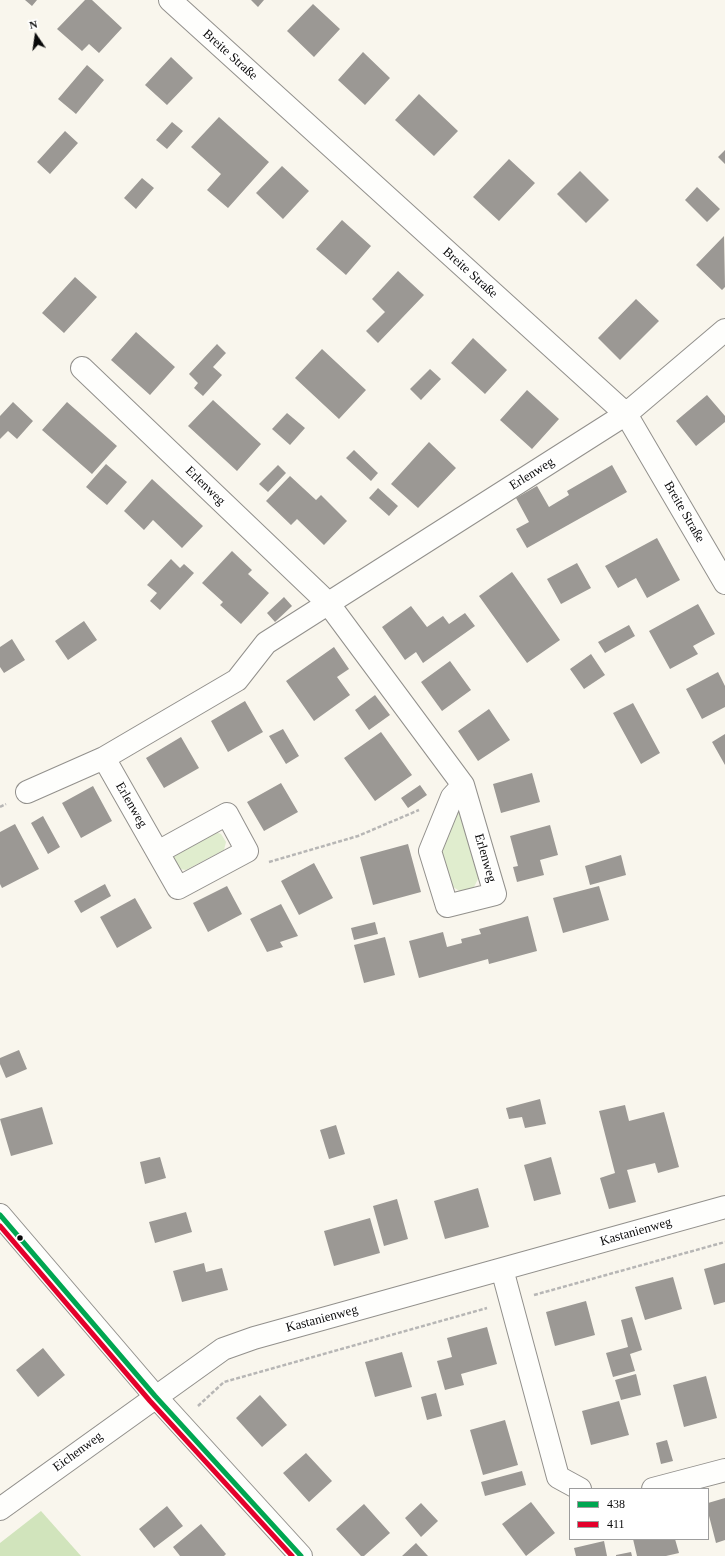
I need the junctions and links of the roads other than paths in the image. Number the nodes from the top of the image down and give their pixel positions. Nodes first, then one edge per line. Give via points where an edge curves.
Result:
1 (170, 0) edge
2 (725, 330) edge
3 (82, 368) dead end
4 (626, 414) junction
5 (725, 582) edge
6 (328, 603) junction
7 (104, 758) junction
8 (458, 791) junction
9 (27, 792) dead end
10 (158, 852) junction
11 (725, 1207) edge
12 (0, 1215) edge
13 (502, 1269) junction
14 (155, 1396) junction
15 (725, 1470) edge
16 (578, 1488) edge
17 (657, 1488) edge
18 (0, 1509) edge
19 (301, 1556) edge

1 - 4 street, Breite Straße
2 - 4 street, Erlenweg
3 - 6 street, Erlenweg
4 - 5 street, Breite Straße
4 - 6 street, Erlenweg
6 - 7 street, Erlenweg via 266,643 237,680
6 - 8 street, Erlenweg
7 - 9 street, Erlenweg
7 - 10 street, Erlenweg
8 - 8 street, Erlenweg via 495,894 447,906 430,851
10 - 10 street, Erlenweg via 227,814 247,851 178,888
11 - 13 street, Kastanienweg
12 - 14 street
13 - 14 street, Kastanienweg via 235,1344 223,1349
13 - 16 street via 558,1477
14 - 18 street, Eichenweg
14 - 19 street
15 - 17 street

